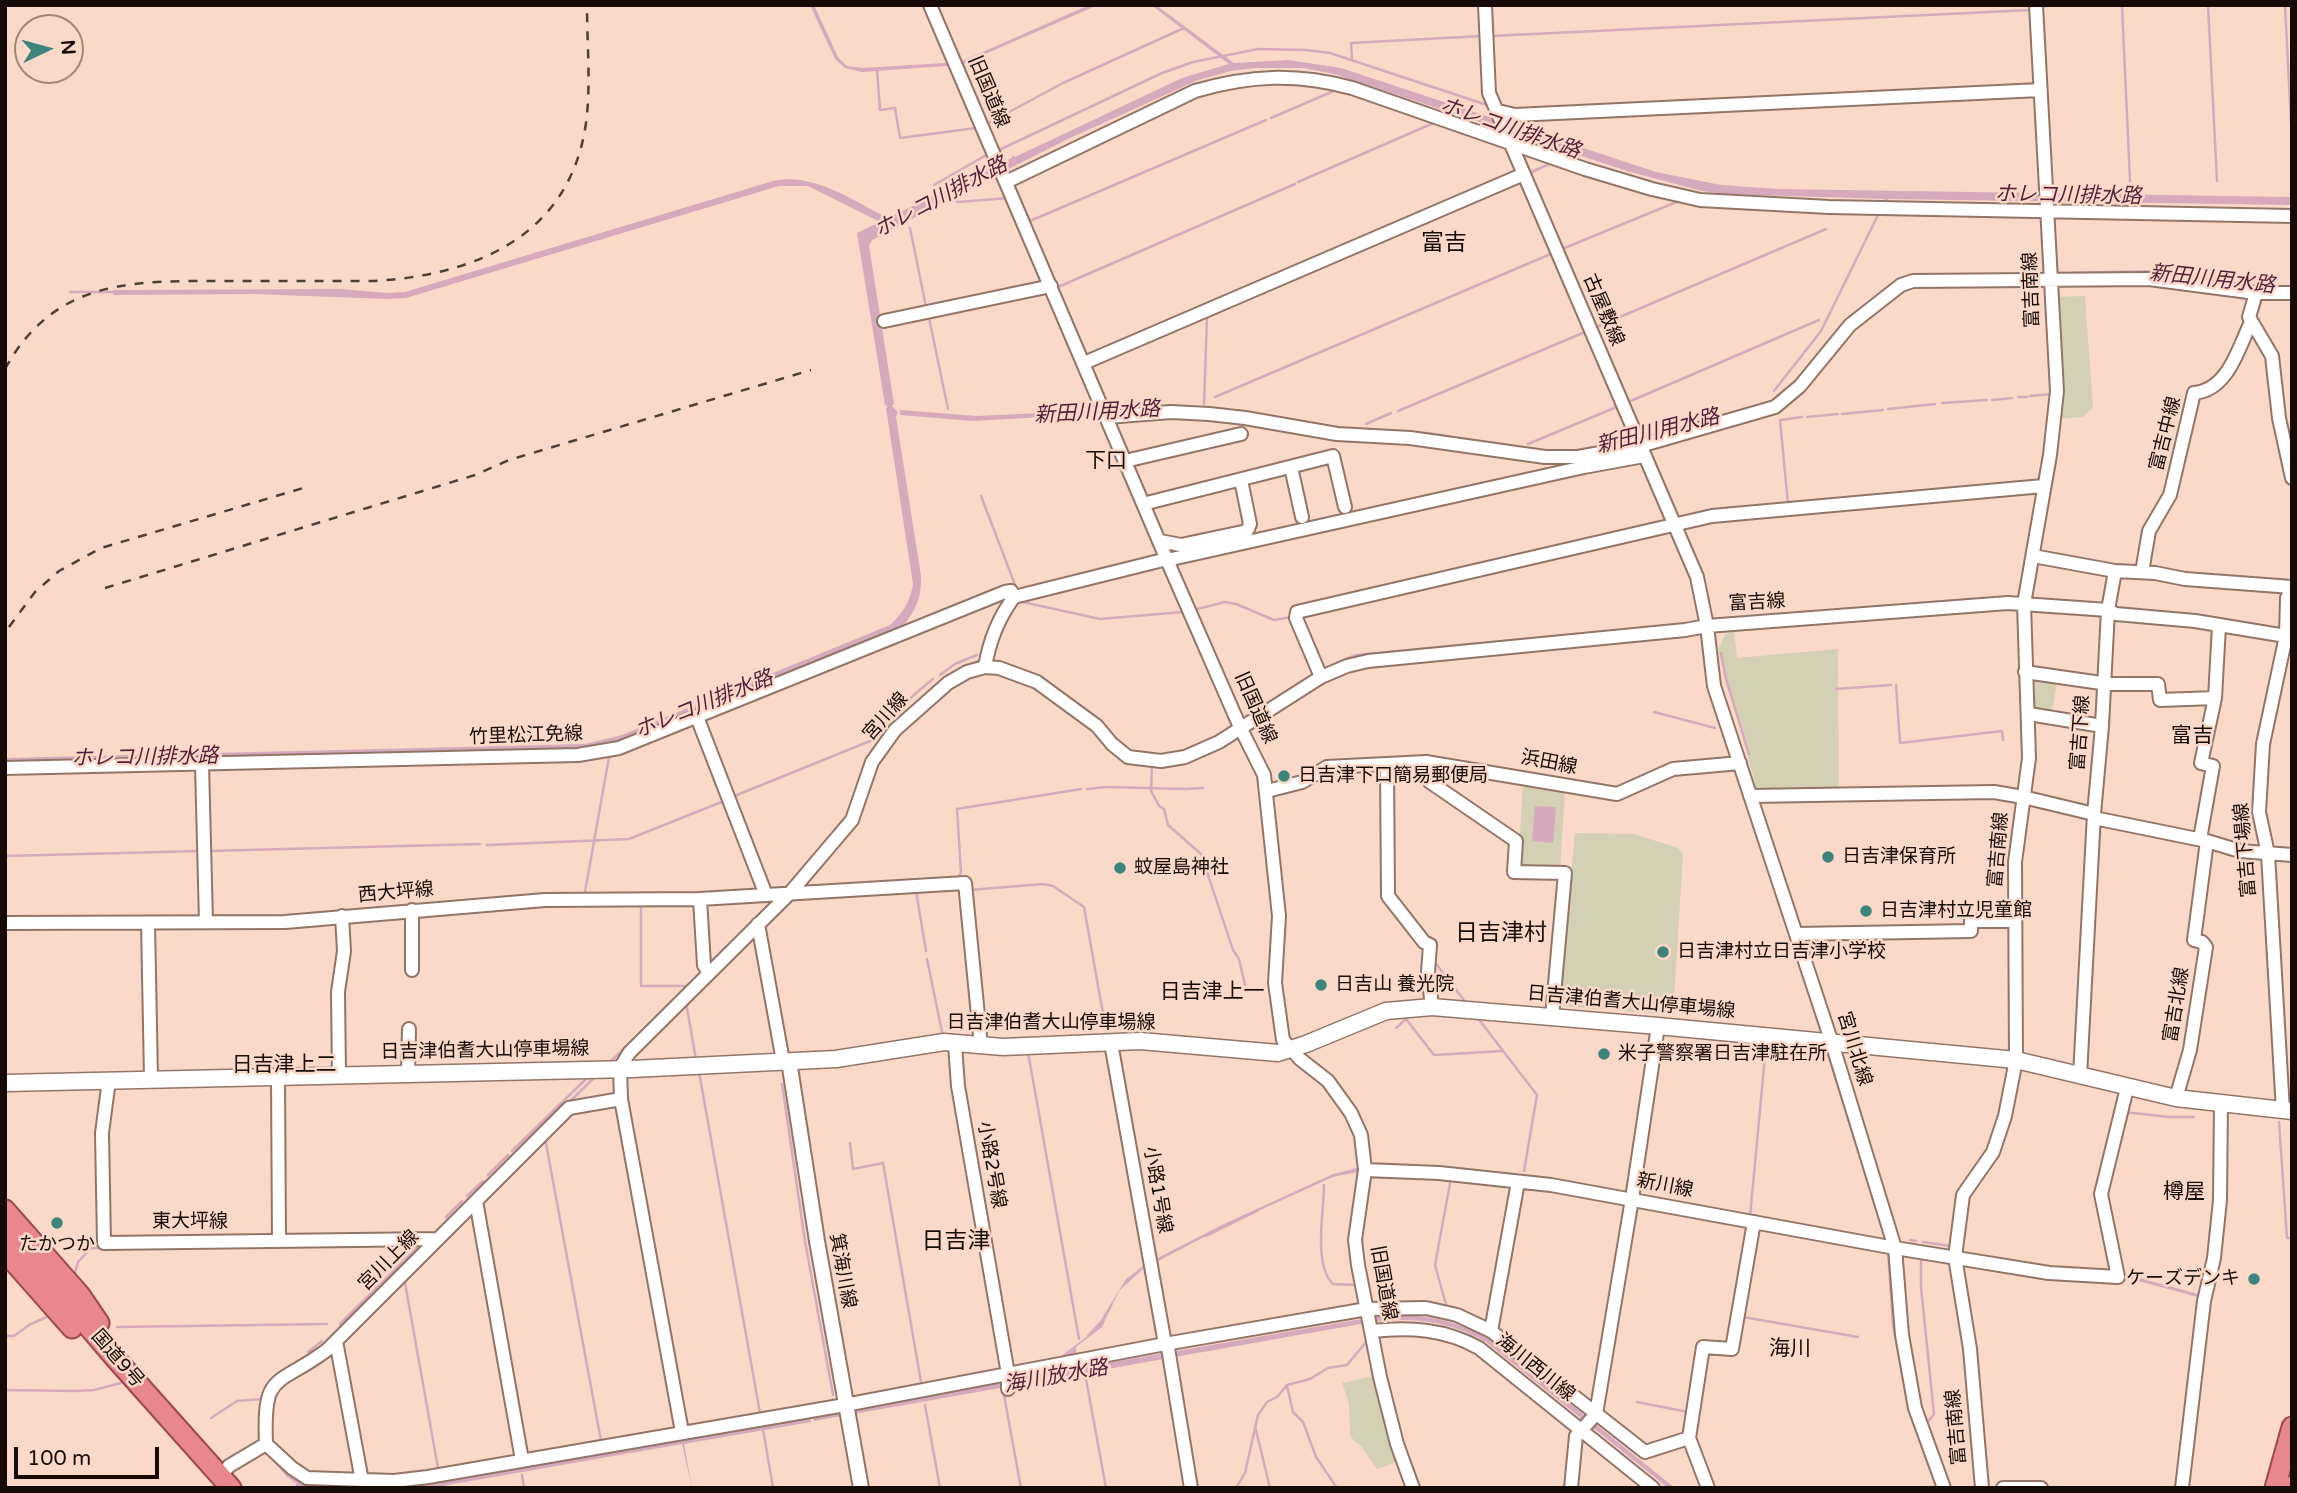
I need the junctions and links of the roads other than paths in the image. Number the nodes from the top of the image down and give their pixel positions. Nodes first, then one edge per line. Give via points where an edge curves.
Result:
1 (930, 5) edge
2 (1485, 5) edge
3 (2036, 5) edge
4 (2040, 90) junction
5 (1499, 114) junction
6 (1508, 140) junction
7 (1524, 174) junction
8 (1004, 179) junction
9 (2049, 208) junction
10 (2292, 216) edge
11 (2051, 280) junction
12 (1051, 286) junction
13 (2256, 293) junction
14 (2292, 293) edge
15 (884, 321) dead end
16 (2251, 322) junction
17 (1084, 363) junction
18 (1107, 417) junction
19 (1241, 434) dead end
20 (1642, 451) junction
21 (1125, 461) junction
22 (1290, 467) junction
23 (2292, 478) edge
24 (1241, 480) junction
25 (2043, 486) junction
26 (1143, 505) junction
27 (1345, 507) dead end
28 (1302, 517) dead end
29 (1675, 525) junction
30 (1160, 541) junction
31 (2033, 556) junction
32 (1167, 559) junction
33 (2115, 571) junction
34 (2142, 572) junction
35 (2292, 588) edge
36 (1014, 597) junction
37 (2024, 604) junction
38 (2108, 610) junction
39 (1707, 626) junction
40 (2220, 626) junction
41 (2289, 636) edge
42 (985, 667) junction
43 (2025, 672) junction
44 (1321, 677) junction
45 (2104, 683) junction
46 (2215, 698) junction
47 (2029, 714) junction
48 (696, 717) junction
49 (2102, 726) junction
50 (1240, 727) junction
51 (1417, 762) junction
52 (1740, 763) junction
53 (202, 764) junction
54 (1387, 765) junction
55 (5, 768) edge
56 (1267, 791) junction
57 (1750, 796) junction
58 (2023, 797) junction
59 (2094, 816) junction
60 (2203, 840) junction
61 (2268, 854) junction
62 (2292, 855) edge
63 (790, 893) junction
64 (766, 895) junction
65 (700, 899) junction
66 (412, 910) junction
67 (342, 916) junction
68 (2014, 921) junction
69 (206, 922) junction
70 (5, 923) edge
71 (148, 923) junction
72 (758, 924) junction
73 (1797, 934) junction
74 (412, 970) dead end
75 (709, 974) junction
76 (1432, 1007) junction
77 (1552, 1017) junction
78 (1658, 1026) junction
79 (409, 1029) dead end
80 (1111, 1043) junction
81 (1832, 1043) junction
82 (955, 1045) junction
83 (981, 1046) junction
84 (1291, 1050) junction
85 (2016, 1060) junction
86 (786, 1061) junction
87 (620, 1068) junction
88 (408, 1074) junction
89 (339, 1075) junction
90 (2080, 1076) junction
91 (278, 1077) junction
92 (151, 1078) junction
93 (109, 1080) junction
94 (5, 1083) edge
95 (2127, 1088) junction
96 (2176, 1098) junction
97 (621, 1099) junction
98 (2221, 1103) junction
99 (2287, 1111) edge
100 (1365, 1170) junction
101 (1518, 1182) junction
102 (1632, 1199) junction
103 (476, 1201) junction
104 (5, 1209) edge
105 (1754, 1222) junction
106 (5, 1230) edge
107 (438, 1239) junction
108 (279, 1241) junction
109 (1895, 1248) junction
110 (5, 1252) edge
111 (1955, 1257) junction
112 (1369, 1320) junction
113 (1491, 1331) junction
114 (336, 1341) junction
115 (1166, 1346) junction
116 (115, 1358) junction
117 (1008, 1380) junction
118 (845, 1405) junction
119 (1595, 1415) junction
120 (2292, 1427) edge
121 (1583, 1429) junction
122 (682, 1432) junction
123 (1689, 1438) junction
124 (266, 1444) junction
125 (522, 1460) junction
126 (362, 1480) junction
127 (226, 1484) edge
128 (861, 1488) edge
129 (1191, 1488) edge
130 (1413, 1488) edge
131 (1571, 1488) edge
132 (1653, 1488) edge
133 (1708, 1488) edge
134 (1944, 1488) edge
135 (1982, 1488) edge
136 (2003, 1488) edge
137 (2041, 1488) edge
138 (2182, 1488) edge
139 (2276, 1488) edge

1 - 8 street, 旧国道線
2 - 5 street, 古屋敷線 via 1489,93
3 - 4 street
4 - 5 street
4 - 9 street, 富吉南線
5 - 6 street, 古屋敷線
6 - 7 street, 古屋敷線
6 - 8 street via 1319,79 1261,77 1195,91
6 - 9 street via 1652,189 1700,200
7 - 17 street
7 - 20 street, 古屋敷線
8 - 12 street, 旧国道線
9 - 10 street
9 - 11 street, 富吉南線
11 - 13 street via 2149,279
11 - 20 street via 1913,281 1901,285 1850,325 1800,386 1775,407
11 - 25 street, 富吉南線 via 2057,391
12 - 15 street
12 - 17 street, 旧国道線
13 - 14 street
13 - 16 street
16 - 23 street via 2272,356
16 - 34 street, 富吉中線 via 2220,382 2207,392 2194,393 2170,495 2149,531
17 - 18 street, 旧国道線
18 - 20 street via 1209,414 1337,435 1430,440 1545,457
18 - 21 street, 旧国道線
19 - 21 street
20 - 29 street, 古屋敷線
20 - 32 street
21 - 26 street, 旧国道線
22 - 24 street
22 - 27 street via 1333,456
22 - 28 street
24 - 26 street
24 - 30 street via 1250,524 1247,531 1181,545
25 - 29 street via 1712,516
25 - 31 street, 富吉南線
26 - 30 street, 旧国道線
29 - 39 street, 古屋敷線 via 1697,576
29 - 44 street via 1297,612
30 - 32 street, 旧国道線
31 - 33 street
31 - 37 street, 富吉南線
32 - 36 street
32 - 50 street, 旧国道線
33 - 34 street
33 - 38 street, 富吉下線
34 - 35 street
35 - 41 street, 富吉下場線 via 2287,598
36 - 42 street via 1000,620
36 - 48 street, 竹里松江免線 via 1011,591 1005,592
37 - 38 street, 富吉線
37 - 39 street, 富吉線
37 - 43 street, 富吉南線
38 - 40 street, 富吉線
38 - 45 street, 富吉下線
39 - 44 street, 富吉線 via 1368,661
39 - 52 street, 宮川北線 via 1714,686
40 - 41 street, 富吉線
40 - 46 street, 富吉北線
41 - 61 street, 富吉下場線 via 2263,744 2259,811
42 - 50 street via 1037,682 1097,726 1128,757 1161,761 1185,757
42 - 63 street, 宮川線 via 948,683 895,730 872,762 852,820
43 - 45 street
43 - 47 street, 富吉南線
44 - 50 street, 富吉線
45 - 46 street via 2158,684 2160,699
45 - 49 street, 富吉下線
46 - 60 street, 富吉北線 via 2201,763 2213,766
47 - 49 street
47 - 58 street, 富吉南線
48 - 53 street, 竹里松江免線 via 619,748 579,755
48 - 64 street
49 - 59 street, 富吉下線
50 - 56 street, 旧国道線
51 - 52 street, 浜田線 via 1609,794 1673,769
51 - 54 street, 浜田線
51 - 77 street via 1430,782 1516,841 1514,872 1565,873
52 - 57 street, 宮川北線
53 - 55 street, 竹里松江免線
53 - 69 street
54 - 56 street, 浜田線 via 1327,767 1302,782
54 - 76 street via 1388,897 1430,945
56 - 84 street, 旧国道線 via 1279,916 1275,983 1283,1040
57 - 58 street via 1994,792
57 - 73 street, 宮川北線
58 - 59 street
58 - 68 street, 富吉南線 via 2016,845
59 - 60 street
59 - 90 street, 富吉下線
60 - 61 street
60 - 96 street, 富吉北線 via 2194,940 2206,947 2190,1050
61 - 62 street
61 - 99 street, 富吉下場線
63 - 64 street, 西大坪線
63 - 72 street, 宮川線
63 - 83 street, 西大坪線 via 965,883
64 - 65 street, 西大坪線
65 - 66 street, 西大坪線 via 550,900
65 - 75 street via 704,965
66 - 67 street, 西大坪線
66 - 74 street
67 - 69 street, 西大坪線
67 - 89 street
68 - 73 street via 1971,921 1971,931
68 - 85 street, 富吉南線
69 - 71 street, 西大坪線
70 - 71 street, 西大坪線
71 - 92 street
72 - 75 street, 宮川線
72 - 86 street
73 - 81 street, 宮川北線
75 - 87 street, 宮川線 via 629,1053
76 - 77 main road, 日吉津伯耆大山停車場線
76 - 84 main road, 日吉津伯耆大山停車場線 via 1386,1011
77 - 78 main road, 日吉津伯耆大山停車場線
78 - 81 main road, 日吉津伯耆大山停車場線
78 - 102 street
79 - 88 street
80 - 83 main road, 日吉津伯耆大山停車場線
80 - 84 main road, 日吉津伯耆大山停車場線 via 1140,1041 1278,1053
80 - 115 street, 小路1号線
81 - 85 main road, 日吉津伯耆大山停車場線
81 - 109 street, 宮川北線
82 - 83 main road, 日吉津伯耆大山停車場線
82 - 86 main road, 日吉津伯耆大山停車場線 via 944,1042 836,1059
82 - 117 street, 小路2号線
84 - 100 street, 旧国道線 via 1328,1081 1351,1113 1361,1135
85 - 90 main road, 日吉津伯耆大山停車場線
85 - 111 street, 富吉南線 via 1993,1152 1963,1195
86 - 87 main road, 日吉津伯耆大山停車場線
86 - 118 street, 箕海川線
87 - 88 main road, 日吉津伯耆大山停車場線
87 - 97 street
88 - 89 main road, 日吉津伯耆大山停車場線
89 - 91 main road, 日吉津伯耆大山停車場線
90 - 95 main road, 日吉津伯耆大山停車場線
91 - 92 main road, 日吉津伯耆大山停車場線
91 - 108 street
92 - 93 main road, 日吉津伯耆大山停車場線
93 - 94 main road, 日吉津伯耆大山停車場線
93 - 108 street, 東大坪線 via 102,1133 104,1243
95 - 96 main road, 日吉津伯耆大山停車場線
95 - 111 street, 新川線 via 2101,1194 2118,1277 2049,1273
96 - 98 main road, 日吉津伯耆大山停車場線
97 - 103 street, 宮川上線 via 569,1108
97 - 122 street
98 - 99 main road, 日吉津伯耆大山停車場線
98 - 138 street via 2220,1200
100 - 101 street, 新川線
100 - 112 street, 旧国道線 via 1355,1240
101 - 102 street, 新川線
101 - 113 street
102 - 105 street, 新川線
102 - 119 street
103 - 107 street, 宮川上線
103 - 125 street
104 - 116 highway via 80,1295 112,1341
105 - 109 street, 新川線
105 - 123 street via 1732,1349 1703,1347
106 - 116 highway, 国道9号
107 - 108 street, 東大坪線
107 - 114 street, 宮川上線
109 - 111 street, 新川線
109 - 134 street, 宮川北線 via 1902,1335 1915,1409
110 - 116 highway via 78,1335
111 - 135 street, 富吉南線 via 1970,1349
112 - 113 street via 1426,1308 1457,1315
112 - 115 street
112 - 121 street, 海川西川線 via 1446,1333 1468,1342
112 - 130 street, 旧国道線 via 1390,1417
113 - 119 street
114 - 124 street, 宮川上線 via 274,1384 265,1412
114 - 126 street
115 - 117 street
115 - 129 street, 小路1号線
116 - 127 highway, 国道9号
117 - 118 street
118 - 122 street
118 - 128 street, 箕海川線
119 - 121 street
119 - 123 street via 1645,1452
120 - 139 highway
121 - 131 street via 1576,1436
121 - 132 street, 海川西川線
122 - 125 street
123 - 133 street
124 - 126 street via 307,1478
124 - 127 street via 229,1466
125 - 126 street via 428,1477
136 - 137 street

